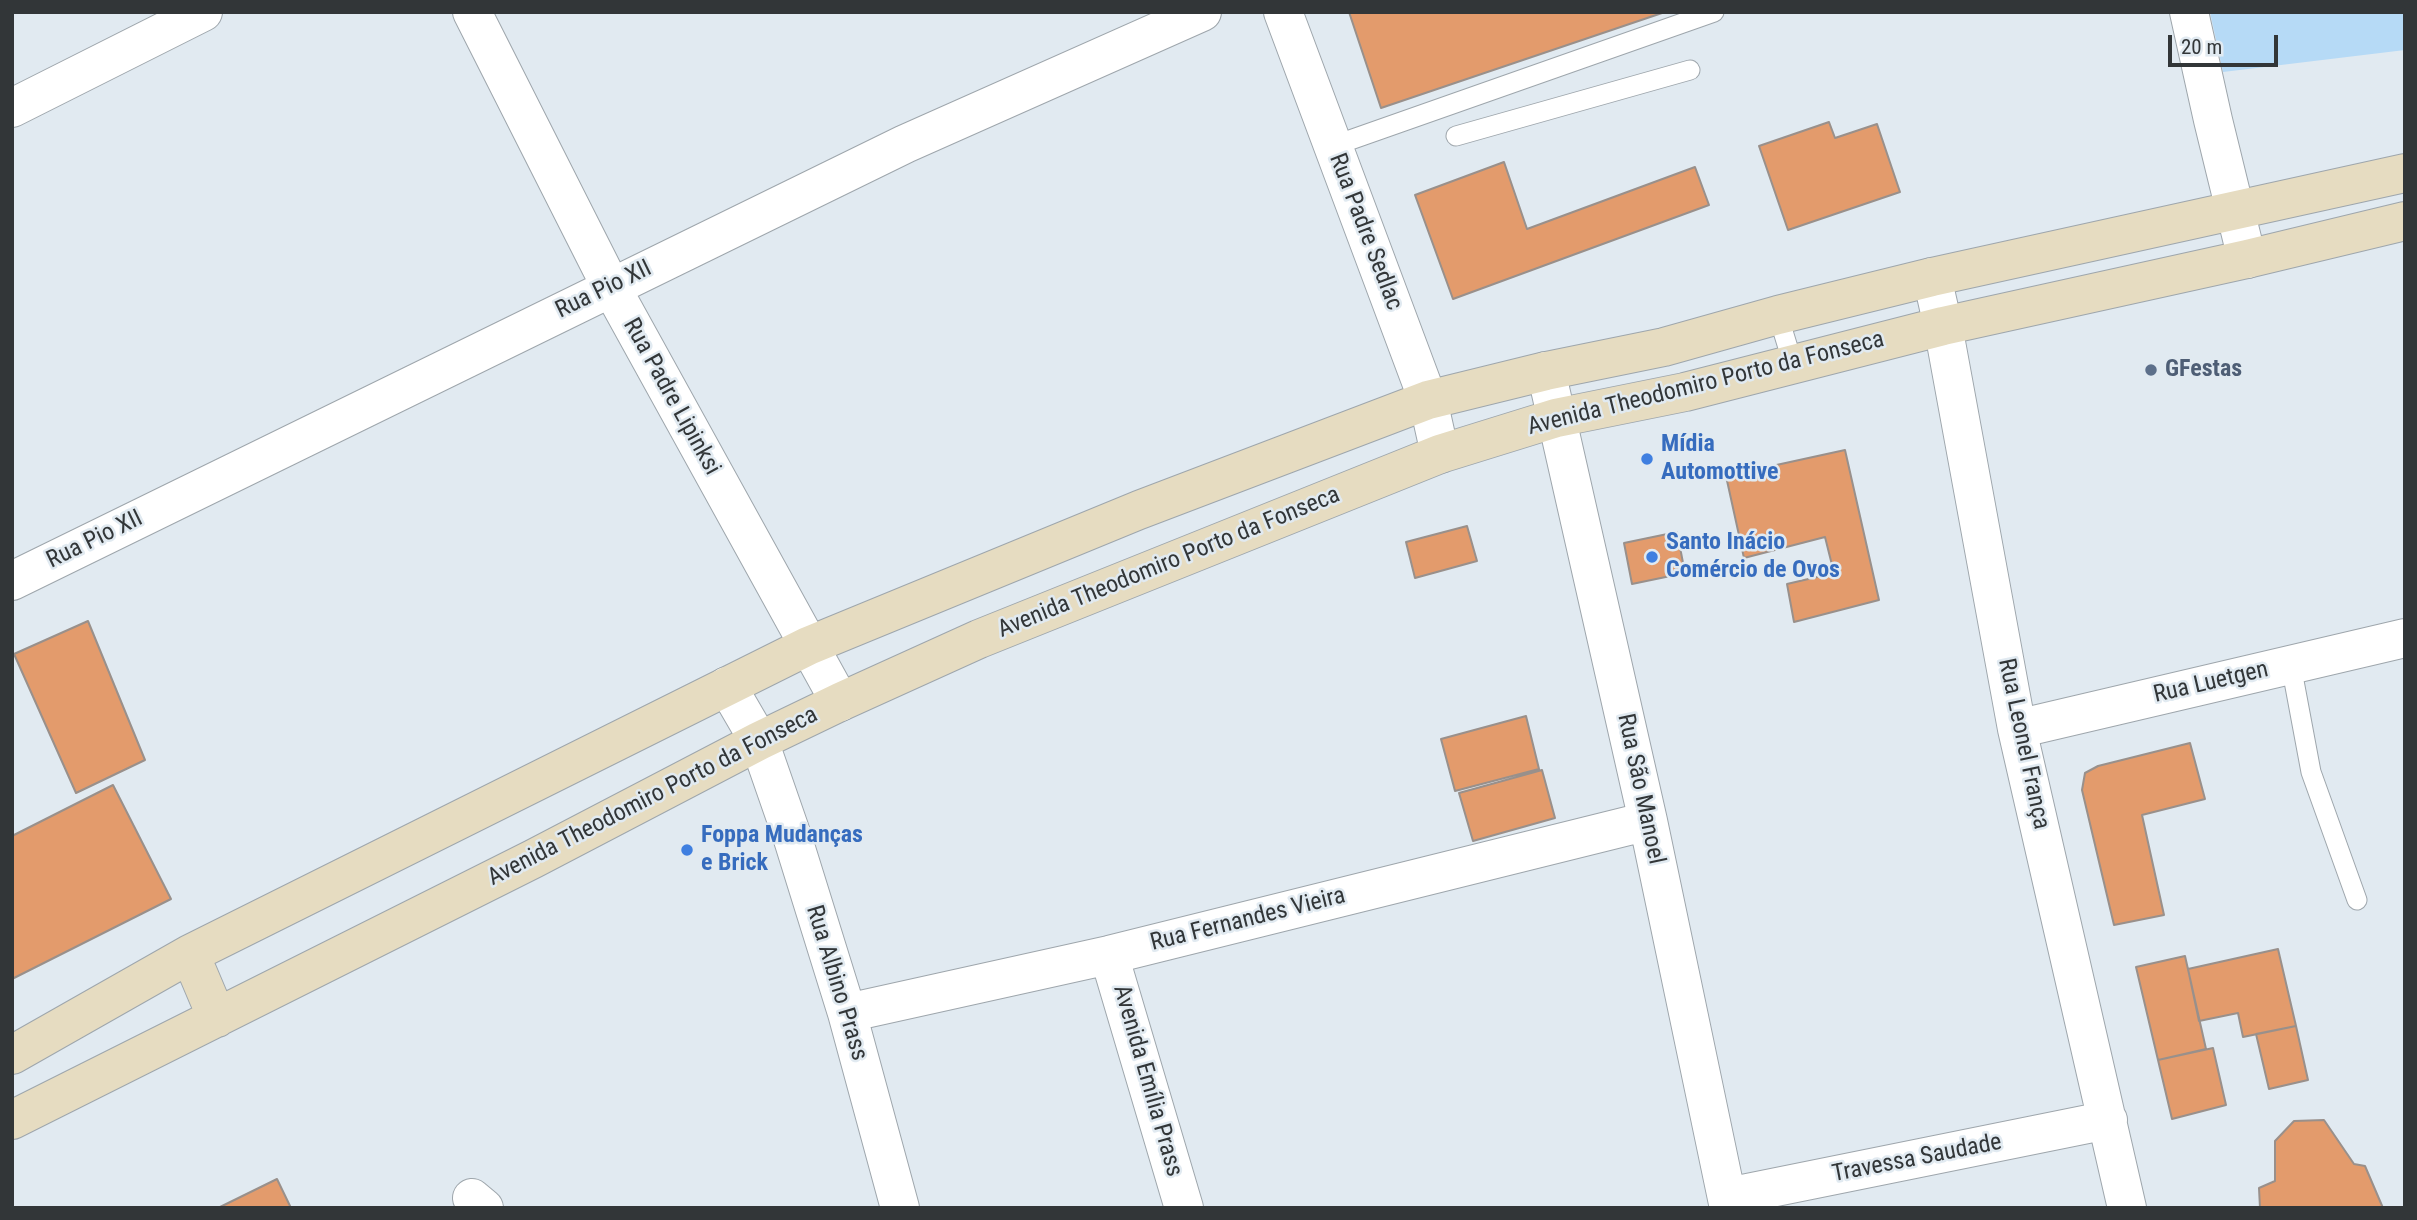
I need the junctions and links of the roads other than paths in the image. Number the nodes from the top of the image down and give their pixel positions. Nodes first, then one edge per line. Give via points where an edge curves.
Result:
1 (203, 12) edge
2 (472, 12) edge
3 (1202, 12) edge
4 (1283, 12) edge
5 (1714, 12) edge
6 (2189, 12) edge
7 (1690, 70) dead end
8 (12, 108) edge
9 (1456, 136) dead end
10 (1333, 146) junction
11 (2396, 175) edge
12 (2235, 209) junction
13 (2402, 221) edge
14 (2247, 258) junction
15 (1932, 277) junction
16 (611, 287) junction
17 (1778, 315) junction
18 (1943, 326) junction
19 (1793, 364) junction
20 (1546, 371) junction
21 (1428, 400) junction
22 (1556, 418) junction
23 (1440, 454) junction
24 (1139, 510) junction
25 (1161, 566) junction
26 (12, 581) edge
27 (959, 584) junction
28 (2405, 638) edge
29 (979, 639) junction
30 (808, 646) junction
31 (2291, 664) junction
32 (727, 687) junction
33 (840, 702) junction
34 (2017, 729) junction
35 (759, 741) junction
36 (1647, 821) junction
37 (2357, 900) dead end
38 (190, 954) junction
39 (1109, 955) junction
40 (847, 1013) junction
41 (217, 1018) junction
42 (12, 1055) edge
43 (12, 1120) edge
44 (2108, 1120) junction
45 (1728, 1202) edge
46 (900, 1208) edge
47 (1184, 1208) edge
48 (2127, 1208) edge

1 - 8 street
2 - 16 street, Rua Padre Lipinksi
3 - 16 street, Rua Pio XII via 905,144
4 - 10 street, Rua Padre Sedlac
5 - 10 lane
6 - 12 street
7 - 9 lane
10 - 21 street, Rua Padre Sedlac
11 - 12 main road, Avenida Theodomiro Porto da Fonseca
11 - 13 main road
12 - 14 street
12 - 15 main road, Avenida Theodomiro Porto da Fonseca
13 - 14 main road, Avenida Theodomiro Porto da Fonseca
14 - 18 main road, Avenida Theodomiro Porto da Fonseca
15 - 17 main road, Avenida Theodomiro Porto da Fonseca
15 - 18 street, Rua Leonel França
16 - 26 street, Rua Pio XII
16 - 30 street, Rua Padre Lipinksi
17 - 19 lane
17 - 20 main road, Avenida Theodomiro Porto da Fonseca via 1664,347
18 - 19 main road, Avenida Theodomiro Porto da Fonseca
18 - 34 street, Rua Leonel França
19 - 22 main road, Avenida Theodomiro Porto da Fonseca
20 - 21 main road, Avenida Theodomiro Porto da Fonseca
20 - 22 street, Rua São Manoel
21 - 23 street, Rua Padre Sedlac
21 - 24 main road, Avenida Theodomiro Porto da Fonseca
22 - 23 main road, Avenida Theodomiro Porto da Fonseca
22 - 36 street, Rua São Manoel
23 - 25 main road, Avenida Theodomiro Porto da Fonseca
24 - 25 main road
24 - 27 main road, Avenida Theodomiro Porto da Fonseca
25 - 29 main road, Avenida Theodomiro Porto da Fonseca
27 - 29 main road
27 - 30 main road, Avenida Theodomiro Porto da Fonseca
28 - 31 street, Rua Luetgen
29 - 33 main road, Avenida Theodomiro Porto da Fonseca
30 - 32 main road, Avenida Theodomiro Porto da Fonseca
30 - 33 street, Rua Padre Lipinksi
31 - 34 street, Rua Luetgen
31 - 37 lane via 2311,772
32 - 35 street, Rua Albino Prass
32 - 38 main road, Avenida Theodomiro Porto da Fonseca
33 - 35 main road, Avenida Theodomiro Porto da Fonseca
34 - 44 street, Rua Leonel França
35 - 40 street, Rua Albino Prass
35 - 41 main road, Avenida Theodomiro Porto da Fonseca
36 - 39 street, Rua Fernandes Vieira
36 - 45 street, Rua São Manoel
38 - 41 main road
38 - 42 main road, Avenida Theodomiro Porto da Fonseca
39 - 40 street, Rua Fernandes Vieira
39 - 47 street, Avenida Emília Prass
40 - 46 street, Rua Albino Prass
41 - 43 main road, Avenida Theodomiro Porto da Fonseca
44 - 45 street, Travessa Saudade
44 - 48 street, Rua Leonel França

